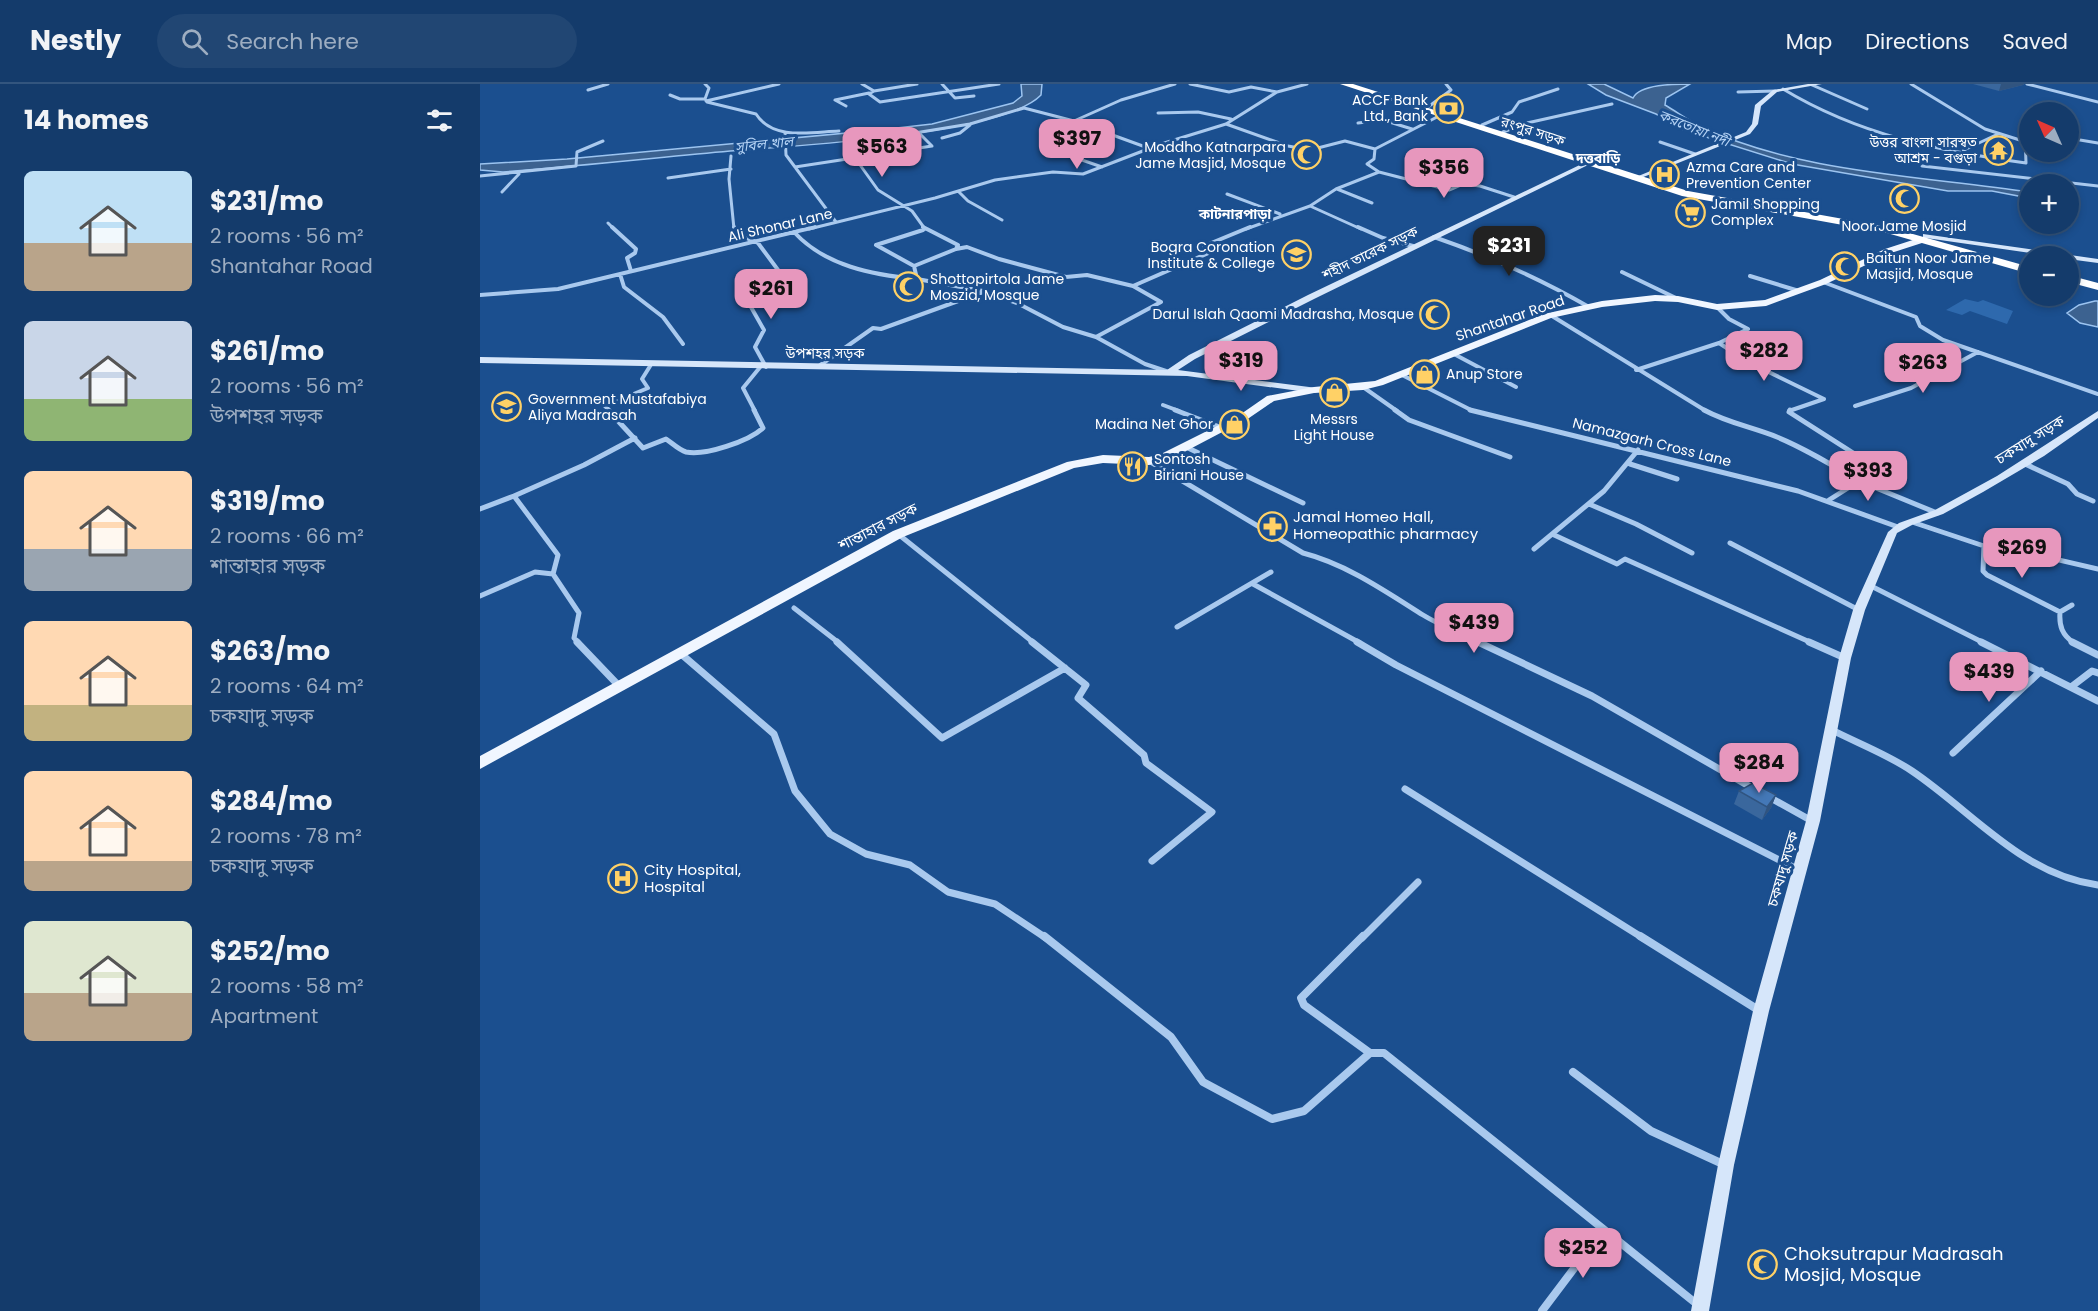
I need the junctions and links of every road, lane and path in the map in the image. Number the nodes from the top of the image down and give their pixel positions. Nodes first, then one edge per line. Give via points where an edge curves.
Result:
1 (608, 84) edge
2 (705, 84) edge
3 (779, 84) edge
4 (862, 84) edge
5 (917, 84) edge
6 (942, 84) edge
7 (999, 84) edge
8 (1149, 84) edge
9 (1175, 84) edge
10 (1190, 84) edge
11 (1307, 84) edge
12 (1344, 84) edge
13 (1359, 84) edge
14 (1446, 84) edge
15 (1766, 84) edge
16 (1815, 84) edge
17 (1911, 84) edge
18 (2027, 84) edge
19 (1160, 87) junction
20 (1558, 89) dead end
21 (1783, 89) junction
22 (588, 90) dead end
23 (874, 91) junction
24 (1775, 91) junction
25 (948, 92) junction
26 (1277, 92) junction
27 (869, 93) junction
28 (1738, 93) dead end
29 (670, 95) dead end
30 (974, 96) dead end
31 (705, 100) junction
32 (2098, 102) edge
33 (1612, 104) dead end
34 (846, 106) dead end
35 (1428, 107) junction
36 (1867, 109) dead end
37 (1158, 114) dead end
38 (1439, 116) junction
39 (1232, 119) junction
40 (1074, 121) junction
41 (1358, 123) dead end
42 (970, 124) junction
43 (1226, 124) junction
44 (1482, 125) junction
45 (1412, 129) junction
46 (839, 131) dead end
47 (1503, 132) junction
48 (785, 133) junction
49 (920, 134) junction
50 (1998, 134) junction
51 (942, 138) dead end
52 (2019, 140) edge
53 (2079, 140) edge
54 (603, 141) dead end
55 (1660, 142) dead end
56 (2098, 143) edge
57 (845, 144) dead end
58 (1151, 149) junction
59 (1375, 149) junction
60 (1059, 152) dead end
61 (897, 153) junction
62 (1695, 154) junction
63 (1962, 154) junction
64 (731, 156) dead end
65 (854, 160) junction
66 (2026, 162) edge
67 (1589, 163) junction
68 (1922, 166) dead end
69 (795, 167) junction
70 (1102, 167) junction
71 (731, 169) junction
72 (1379, 172) junction
73 (519, 173) junction
74 (482, 176) edge
75 (668, 178) dead end
76 (1637, 178) junction
77 (480, 181) edge
78 (2098, 186) edge
79 (1336, 189) junction
80 (958, 191) junction
81 (502, 192) dead end
82 (1227, 194) dead end
83 (1514, 197) junction
84 (1372, 202) dead end
85 (900, 206) junction
86 (1310, 206) junction
87 (1281, 214) junction
88 (1002, 220) dead end
89 (608, 222) dead end
90 (836, 222) junction
91 (923, 230) junction
92 (794, 232) junction
93 (1434, 237) junction
94 (1924, 238) junction
95 (758, 240) junction
96 (1413, 246) junction
97 (956, 249) junction
98 (2098, 261) edge
99 (914, 266) junction
100 (2019, 266) edge
101 (631, 271) junction
102 (1622, 272) dead end
103 (620, 274) junction
104 (1750, 276) dead end
105 (917, 279) junction
106 (1823, 282) junction
107 (2079, 283) edge
108 (1133, 286) junction
109 (2098, 289) edge
110 (983, 291) junction
111 (1800, 291) junction
112 (480, 295) edge
113 (1678, 299) junction
114 (1589, 307) junction
115 (1718, 307) junction
116 (1552, 315) junction
117 (1096, 337) junction
118 (1719, 343) junction
119 (683, 344) dead end
120 (1451, 352) junction
121 (1978, 352) junction
122 (480, 360) edge
123 (652, 363) junction
124 (763, 366) junction
125 (819, 366) junction
126 (1636, 370) junction
127 (1170, 372) junction
128 (1402, 375) junction
129 (1272, 384) junction
130 (1363, 387) junction
131 (1516, 387) dead end
132 (1314, 390) junction
133 (2098, 394) edge
134 (1270, 398) junction
135 (1163, 405) dead end
136 (1855, 406) dead end
137 (2098, 414) edge
138 (1222, 428) junction
139 (635, 438) junction
140 (1186, 447) junction
141 (1638, 450) junction
142 (1510, 457) dead end
143 (1149, 461) junction
144 (2023, 463) junction
145 (1630, 464) junction
146 (1847, 473) junction
147 (1677, 479) dead end
148 (1859, 481) junction
149 (514, 496) junction
150 (1829, 500) junction
151 (2093, 501) dead end
152 (1303, 503) dead end
153 (1589, 504) junction
154 (480, 509) edge
155 (1937, 513) junction
156 (1915, 523) junction
157 (1898, 526) junction
158 (898, 534) junction
159 (1552, 534) junction
160 (1730, 543) dead end
161 (1984, 546) junction
162 (1534, 549) dead end
163 (1692, 553) dead end
164 (2098, 569) edge
165 (1271, 572) dead end
166 (553, 574) junction
167 (1253, 584) junction
168 (1871, 586) junction
169 (480, 596) edge
170 (2072, 605) dead end
171 (794, 608) dead end
172 (1859, 610) junction
173 (2060, 612) junction
174 (1177, 627) dead end
175 (680, 653) junction
176 (2098, 655) edge
177 (1845, 658) junction
178 (1065, 668) junction
179 (2041, 671) junction
180 (2098, 673) edge
181 (620, 687) junction
182 (2071, 687) junction
183 (2098, 701) edge
184 (1830, 729) junction
185 (1953, 753) dead end
186 (480, 762) edge
187 (1405, 789) dead end
188 (1813, 821) junction
189 (1152, 861) dead end
190 (1800, 871) junction
191 (1418, 882) dead end
192 (2098, 885) edge
193 (1761, 1011) junction
194 (1370, 1053) junction
195 (1573, 1072) dead end
196 (1726, 1165) junction
197 (1603, 1230) junction
198 (1700, 1309) edge
199 (1542, 1311) edge

1 - 22 street
2 - 31 street via 710,88
3 - 31 street
4 - 23 street
5 - 23 street
6 - 25 street
7 - 25 street
8 - 19 street
9 - 19 street
10 - 26 street via 1229,92 1251,87
11 - 26 street
12 - 38 highway, রংপুর সড়ক
13 - 35 highway
14 - 35 street via 1451,90 1448,94
15 - 24 street
16 - 21 street
16 - 36 street
17 - 50 street via 1955,113
18 - 32 street
19 - 40 street
20 - 44 street via 1519,102 1512,112
21 - 24 street
21 - 63 street via 1823,113 1874,135
23 - 27 street
24 - 28 street
24 - 62 street via 1758,105 1755,124 1748,133
25 - 27 street via 880,102
25 - 30 street via 957,99
26 - 39 street
27 - 34 street via 835,100
29 - 31 street
31 - 48 street via 756,114 761,122
33 - 47 street
35 - 44 highway
37 - 39 street via 1195,112
38 - 45 street
38 - 67 highway, রংপুর সড়ক
39 - 43 street
40 - 42 street via 1024,108
40 - 58 street
41 - 45 street via 1383,120
42 - 49 street
42 - 51 street via 960,133
43 - 58 street
43 - 59 street via 1310,150 1344,141
44 - 47 highway
45 - 59 street
46 - 48 street
47 - 67 highway
48 - 69 street via 786,155
49 - 61 street via 932,146
49 - 61 street via 884,138
50 - 52 street
50 - 63 street
53 - 56 street
54 - 73 street via 576,152 576,166
55 - 62 street
57 - 65 street
58 - 70 street
59 - 72 street via 1374,159 1367,164
60 - 70 street
61 - 65 street
62 - 76 street
63 - 66 street
64 - 71 street
65 - 69 street
65 - 85 street via 878,190
67 - 76 highway, রংপুর সড়ক
67 - 83 street, শহীদ তারেক সড়ক
68 - 78 street
69 - 90 street
70 - 80 street, Ali Shonar Lane via 1083,174 1029,174
71 - 75 street
71 - 95 street via 734,228 738,234
72 - 79 street
72 - 83 street via 1449,190 1463,184
73 - 74 street
73 - 81 street
74 - 77 street
76 - 94 highway, রংপুর সড়ক via 1716,198 1861,220
79 - 84 street
79 - 86 street
80 - 85 street, Ali Shonar Lane
80 - 88 street
82 - 87 street
83 - 93 street, শহীদ তারেক সড়ক
85 - 90 street, Ali Shonar Lane
85 - 91 street via 912,211
86 - 87 street
86 - 96 street via 1383,238
87 - 108 street via 1204,246 1213,251
89 - 101 street via 636,249 627,258
90 - 92 street, Ali Shonar Lane
91 - 97 street via 954,242 958,245
91 - 99 street via 876,245
92 - 95 street, Ali Shonar Lane
92 - 105 street via 809,248 827,257 890,277
93 - 96 street, শহীদ তারেক সড়ক
93 - 114 street via 1545,281
94 - 98 street
94 - 100 highway, রংপুর সড়ক
94 - 106 main road, Shantahar Road
95 - 101 street, Ali Shonar Lane
95 - 124 street via 781,274 741,281 764,330 755,347
96 - 127 street, শহীদ তারেক সড়ক via 1192,357
97 - 99 street
97 - 108 street via 967,247 1066,277 1087,275
99 - 105 street
101 - 103 street, Ali Shonar Lane
102 - 113 street
103 - 112 street, Ali Shonar Lane via 558,289
103 - 119 street via 624,287 663,317
104 - 111 street
105 - 110 street
106 - 111 main road, Shantahar Road
106 - 121 street via 1906,312 1943,340
107 - 109 highway
108 - 117 street via 1161,302
110 - 117 street via 1017,303 1063,327
110 - 125 street via 881,329 873,328
111 - 115 main road, Shantahar Road via 1766,303
113 - 114 main road, Shantahar Road
113 - 115 main road, Shantahar Road
114 - 116 main road, Shantahar Road
115 - 118 street via 1729,319 1748,329
116 - 120 main road, Shantahar Road
116 - 126 street
117 - 127 street via 1145,364
118 - 126 street
118 - 146 street via 1748,362 1824,399 1789,412 1861,458 1860,465
120 - 128 main road, Shantahar Road
120 - 131 street
121 - 133 street
121 - 136 street via 1911,388
122 - 123 street, উপশহর সড়ক
123 - 124 street, উপশহর সড়ক
123 - 139 street via 642,379 648,388 605,406
124 - 125 street, উপশহর সড়ক
124 - 139 street via 743,388 763,428 759,434 722,447 687,452 666,439 643,448
125 - 127 street, উপশহর সড়ক
126 - 146 street via 1726,422 1775,436
127 - 129 street, উপশহর সড়ক
128 - 130 main road, Shantahar Road
128 - 141 street, Namazgarh Cross Lane via 1474,412
129 - 132 street, উপশহর সড়ক
129 - 134 street via 1279,389
130 - 132 main road, Shantahar Road
130 - 142 street via 1409,420
132 - 134 main road, শান্তাহার সড়ক
134 - 138 main road, শান্তাহার সড়ক
135 - 138 street
137 - 144 street, চকযাদু সড়ক via 2069,437
138 - 140 main road, শান্তাহার সড়ক
139 - 149 street
140 - 143 main road, শান্তাহার সড়ক
140 - 152 street
141 - 145 street
141 - 150 street, Namazgarh Cross Lane
143 - 158 main road, শান্তাহার সড়ক via 1103,459 1071,465
143 - 188 street via 1303,553 1322,558 1425,616 1592,696
144 - 151 street via 2068,484 2077,494
144 - 155 street, চকযাদু সড়ক
145 - 147 street
145 - 153 street
146 - 148 street
148 - 150 street
148 - 155 street
149 - 154 street
149 - 166 street via 558,555
150 - 157 street, Namazgarh Cross Lane
153 - 159 street
153 - 163 street
155 - 156 street, চকযাদু সড়ক
156 - 157 street, চকযাদু সড়ক
156 - 161 street
157 - 168 street, চকযাদু সড়ক
158 - 175 main road, শান্তাহার সড়ক
158 - 178 street
159 - 162 street
159 - 177 street via 1617,564 1625,559
160 - 172 street
161 - 164 street
161 - 173 street via 1983,571 1987,575
165 - 167 street
166 - 169 street via 535,572
166 - 181 street via 579,613 574,638
167 - 174 street
167 - 190 street via 1316,616 1396,665
168 - 172 street, চকযাদু সড়ক
168 - 179 street
170 - 173 street
171 - 178 street via 843,646 942,738
172 - 177 street, চকযাদু সড়ক
173 - 176 street via 2061,633
175 - 181 main road, শান্তাহার সড়ক
175 - 194 street via 774,734 795,791 830,834 866,854 910,865 948,892 995,904 1062,948 1171,1037 1203,1082 1272,1119 1304,1111
177 - 184 street, চকযাদু সড়ক
178 - 189 street via 1086,685 1078,698 1144,755 1146,763 1212,812
179 - 182 street
179 - 185 street
180 - 182 street via 2092,671
181 - 186 main road, শান্তাহার সড়ক
182 - 183 street
184 - 188 street, চকযাদু সড়ক
184 - 192 street via 1911,771 2038,867 2061,880
187 - 193 street
188 - 190 street, চকযাদু সড়ক
190 - 193 street, চকযাদু সড়ক
191 - 194 street via 1301,998 1304,1005
193 - 196 street, চকযাদু সড়ক
194 - 197 street via 1384,1053
195 - 196 street via 1651,1131
196 - 198 street, চকযাদু সড়ক
197 - 198 street
197 - 199 street

